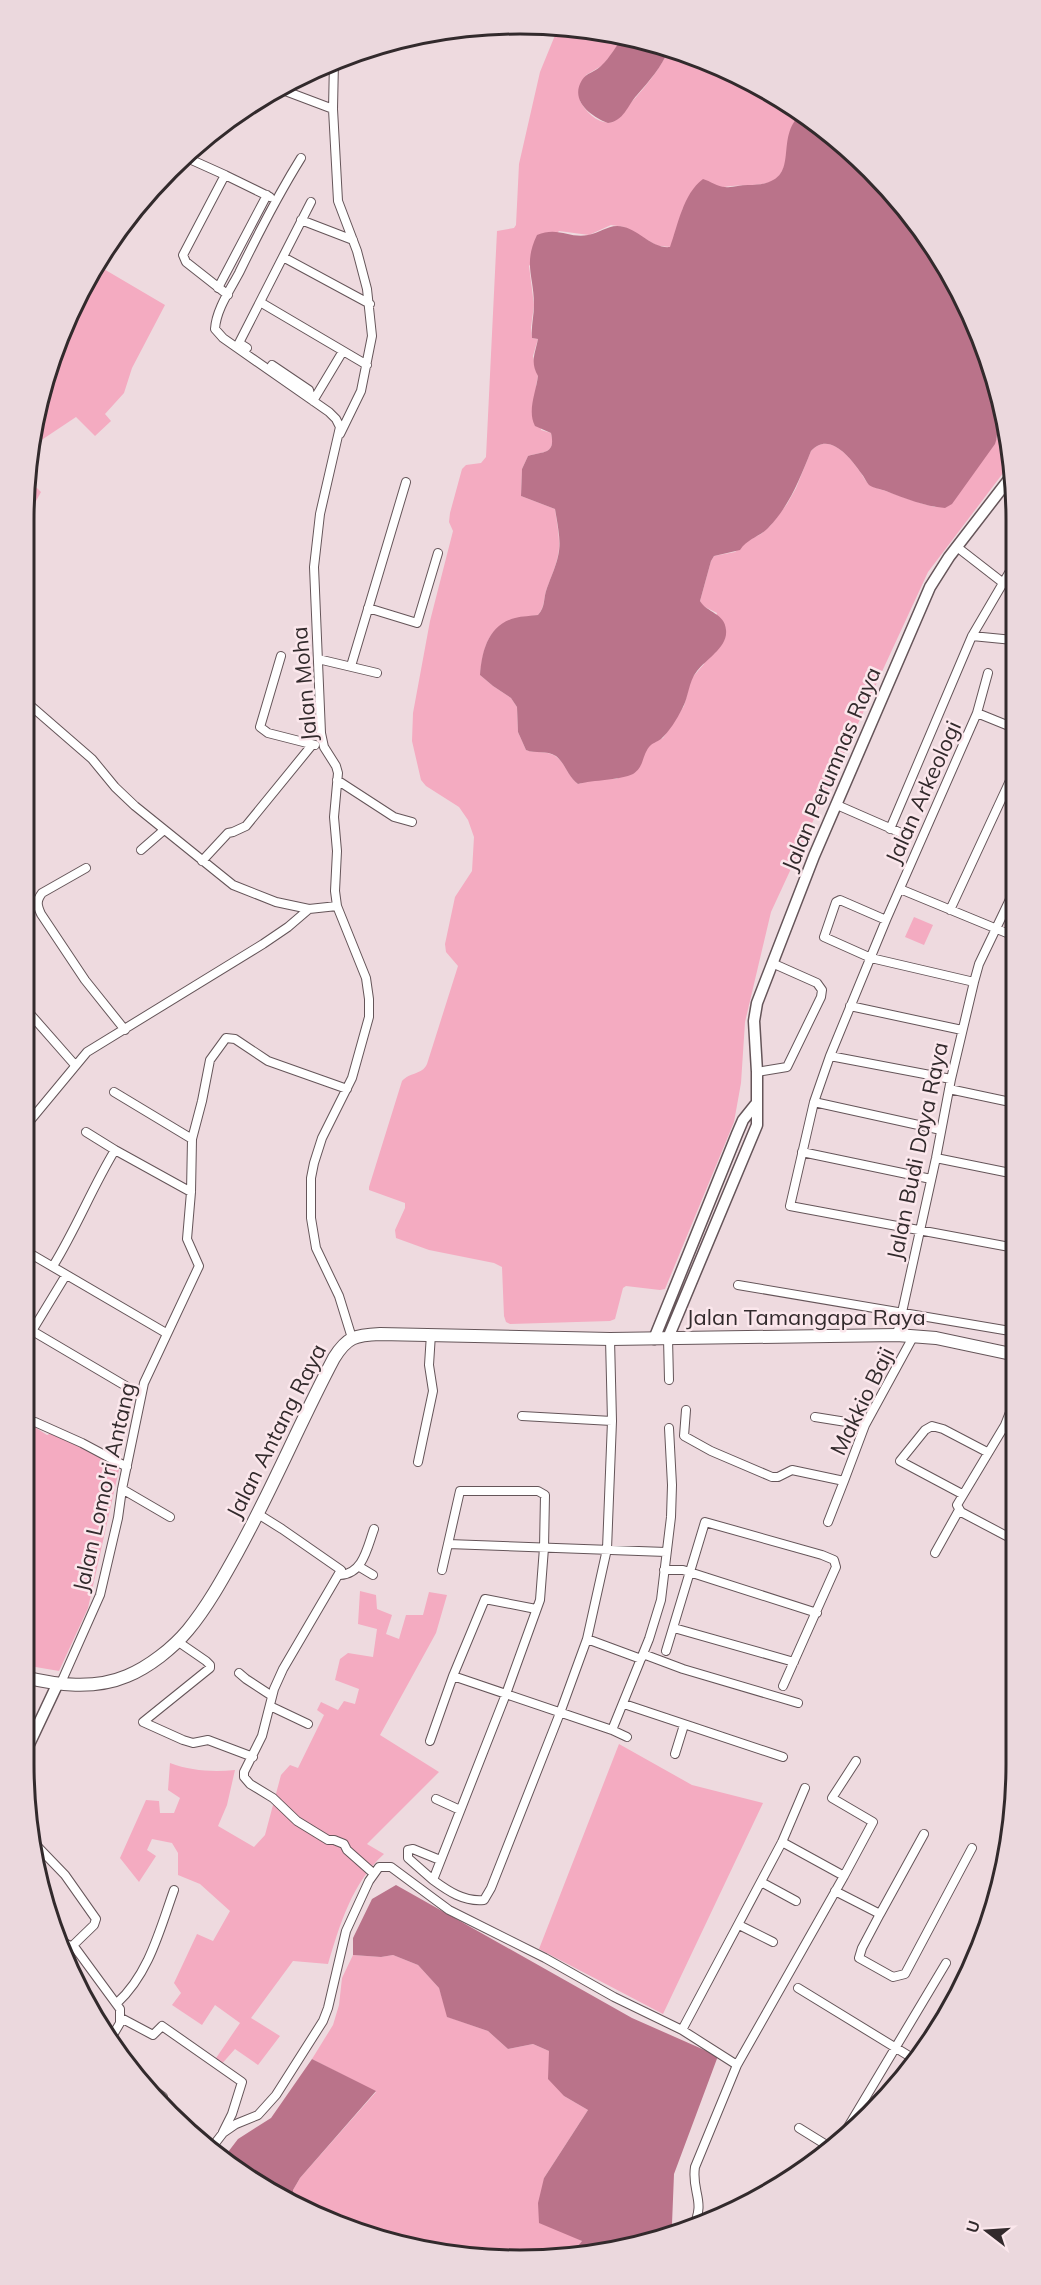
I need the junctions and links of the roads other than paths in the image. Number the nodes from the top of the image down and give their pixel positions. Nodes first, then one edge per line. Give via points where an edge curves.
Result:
1 (334, 72) edge
2 (291, 93) edge
3 (333, 109) junction
4 (300, 158) dead end
5 (194, 161) edge
6 (225, 175) junction
7 (272, 197) junction
8 (311, 202) dead end
9 (301, 220) junction
10 (353, 240) junction
11 (283, 257) junction
12 (218, 288) junction
13 (228, 295) junction
14 (260, 302) junction
15 (370, 304) junction
16 (343, 351) junction
17 (367, 365) junction
18 (312, 400) junction
19 (339, 434) junction
20 (406, 482) dead end
21 (1005, 485) edge
22 (957, 547) junction
23 (438, 553) dead end
24 (1006, 576) edge
25 (1002, 582) junction
26 (1006, 583) edge
27 (368, 608) junction
28 (972, 636) junction
29 (1006, 639) edge
30 (280, 656) dead end
31 (318, 659) junction
32 (351, 666) junction
33 (377, 673) dead end
34 (988, 674) dead end
35 (34, 709) edge
36 (977, 713) junction
37 (1006, 725) edge
38 (312, 745) junction
39 (324, 747) junction
40 (337, 780) junction
41 (1006, 789) edge
42 (837, 805) junction
43 (412, 822) dead end
44 (890, 829) junction
45 (164, 830) junction
46 (908, 836) dead end
47 (141, 850) dead end
48 (202, 861) junction
49 (86, 868) dead end
50 (900, 889) junction
51 (337, 906) junction
52 (1006, 907) edge
53 (309, 909) junction
54 (950, 909) junction
55 (886, 920) junction
56 (995, 928) junction
57 (1006, 933) edge
58 (871, 958) junction
59 (772, 963) junction
60 (974, 982) junction
61 (850, 1006) junction
62 (34, 1018) edge
63 (125, 1029) junction
64 (962, 1030) junction
65 (830, 1056) junction
66 (75, 1065) junction
67 (757, 1072) junction
68 (951, 1078) junction
69 (347, 1089) junction
70 (949, 1089) junction
71 (114, 1092) dead end
72 (1006, 1101) edge
73 (814, 1102) junction
74 (755, 1105) junction
75 (34, 1117) edge
76 (941, 1130) junction
77 (86, 1132) dead end
78 (192, 1139) junction
79 (115, 1150) junction
80 (802, 1152) junction
81 (936, 1158) junction
82 (1006, 1172) edge
83 (931, 1179) junction
84 (191, 1192) junction
85 (920, 1232) junction
86 (1006, 1246) edge
87 (34, 1256) edge
88 (52, 1266) junction
89 (66, 1275) junction
90 (738, 1286) dead end
91 (901, 1312) junction
92 (34, 1320) edge
93 (1006, 1330) edge
94 (34, 1332) edge
95 (166, 1333) junction
96 (431, 1334) junction
97 (897, 1335) junction
98 (913, 1336) junction
99 (352, 1338) junction
100 (668, 1338) junction
101 (610, 1339) junction
102 (654, 1339) junction
103 (1006, 1352) edge
104 (669, 1380) dead end
105 (141, 1395) junction
106 (686, 1410) dead end
107 (522, 1416) dead end
108 (815, 1417) dead end
109 (612, 1421) junction
110 (35, 1422) dead end
111 (1006, 1422) edge
112 (865, 1425) junction
113 (669, 1428) dead end
114 (987, 1452) junction
115 (418, 1462) dead end
116 (127, 1467) junction
117 (844, 1481) junction
118 (122, 1489) junction
119 (963, 1494) junction
120 (959, 1510) junction
121 (258, 1514) junction
122 (170, 1516) dead end
123 (828, 1522) dead end
124 (374, 1529) dead end
125 (1006, 1536) edge
126 (448, 1544) junction
127 (544, 1548) junction
128 (607, 1549) junction
129 (666, 1552) junction
130 (935, 1553) dead end
131 (358, 1566) junction
132 (442, 1570) dead end
133 (667, 1570) junction
134 (686, 1572) junction
135 (340, 1575) junction
136 (374, 1575) dead end
137 (536, 1609) junction
138 (817, 1613) junction
139 (674, 1628) junction
140 (587, 1639) junction
141 (177, 1641) junction
142 (666, 1651) dead end
143 (646, 1657) junction
144 (794, 1662) junction
145 (239, 1673) dead end
146 (453, 1676) junction
147 (34, 1679) edge
148 (59, 1685) junction
149 (783, 1686) dead end
150 (506, 1694) junction
151 (272, 1696) junction
152 (798, 1702) dead end
153 (270, 1706) junction
154 (630, 1706) junction
155 (560, 1713) junction
156 (308, 1724) dead end
157 (684, 1725) junction
158 (615, 1731) junction
159 (34, 1735) edge
160 (627, 1737) dead end
161 (430, 1741) dead end
162 (675, 1754) dead end
163 (253, 1757) junction
164 (783, 1757) dead end
165 (856, 1761) dead end
166 (805, 1788) dead end
167 (436, 1798) dead end
168 (460, 1810) junction
169 (924, 1834) dead end
170 (782, 1842) junction
171 (972, 1848) dead end
172 (43, 1851) edge
173 (440, 1860) junction
174 (373, 1873) junction
175 (844, 1876) junction
176 (433, 1880) junction
177 (761, 1882) junction
178 (174, 1890) dead end
179 (835, 1891) junction
180 (796, 1901) dead end
181 (880, 1914) junction
182 (739, 1925) junction
183 (773, 1942) dead end
184 (69, 1944) edge
185 (72, 1945) junction
186 (70, 1947) edge
187 (946, 1963) dead end
188 (798, 1988) dead end
189 (117, 2003) junction
190 (121, 2019) junction
191 (682, 2030) junction
192 (114, 2032) edge
193 (895, 2048) junction
194 (909, 2056) edge
195 (737, 2065) junction
196 (853, 2118) edge
197 (799, 2128) dead end
198 (223, 2133) junction
199 (216, 2143) edge
200 (824, 2144) edge
201 (698, 2217) edge

1 - 3 street, Jalan Moha
2 - 3 street
3 - 10 street, Jalan Moha via 338,201
4 - 7 street
5 - 6 street
6 - 7 street
6 - 12 street via 183,255 186,262
7 - 12 street
7 - 13 street
8 - 9 street
9 - 10 street
9 - 11 street
10 - 15 street, Jalan Moha
11 - 14 street
11 - 15 street
12 - 13 street
13 - 18 street via 216,323 218,333
14 - 16 street
14 - 18 street via 239,343 309,390
15 - 17 street, Jalan Moha via 372,336
16 - 17 street
16 - 18 street
17 - 19 street, Jalan Moha via 361,391
18 - 19 street via 336,419
19 - 31 street, Jalan Moha via 314,567
20 - 27 street
21 - 22 street, Jalan Perumnas Raya
22 - 25 street
22 - 42 street, Jalan Perumnas Raya via 930,587
23 - 27 street via 417,623
24 - 25 street
25 - 26 street
25 - 28 street
27 - 32 street
28 - 29 street
28 - 44 street
30 - 38 street via 260,727 268,733
31 - 32 street
31 - 39 street, Jalan Moha
32 - 33 street
34 - 36 street
35 - 45 street
36 - 37 street, Jalan Arkeologi
36 - 50 street, Jalan Arkeologi
38 - 39 street
38 - 48 street via 246,826 228,833
39 - 40 street, Jalan Moha via 336,766
40 - 43 street via 394,817
40 - 51 street, Jalan Moha
41 - 54 street
42 - 44 street
42 - 59 street, Jalan Perumnas Raya
44 - 46 street
45 - 47 street
45 - 48 street
48 - 53 street via 243,890
49 - 63 street via 42,892 37,904 85,980
50 - 54 street
50 - 55 street, Jalan Arkeologi
51 - 53 street
51 - 69 street, Jalan Moha via 366,978 369,999 369,1017
52 - 56 street, Jalan Budi Daya Raya
53 - 63 street via 263,944
54 - 56 street
55 - 58 street, Jalan Arkeologi
55 - 58 street via 840,900 827,924 823,935 826,939
56 - 57 street
56 - 60 street, Jalan Budi Daya Raya
58 - 60 street
58 - 61 street, Jalan Arkeologi
59 - 67 street, Jalan Perumnas Raya via 754,1021
59 - 67 street via 817,983 822,990 787,1067
60 - 64 street, Jalan Budi Daya Raya
61 - 64 street
61 - 65 street, Jalan Arkeologi
62 - 66 street
63 - 66 street via 87,1052
64 - 68 street, Jalan Budi Daya Raya
65 - 68 street
65 - 73 street, Jalan Arkeologi
66 - 75 street
67 - 74 street, Jalan Perumnas Raya
68 - 70 street, Jalan Budi Daya Raya
69 - 78 street via 268,1061 235,1039 226,1038 210,1060
69 - 99 street, Jalan Moha via 314,1163 311,1207 316,1248 339,1296
70 - 72 street
70 - 76 street, Jalan Budi Daya Raya
71 - 78 street
73 - 76 street
73 - 80 street, Jalan Arkeologi
74 - 100 street, Jalan Perumnas Raya via 756,1125
74 - 102 street, Jalan Perumnas Raya via 743,1120
76 - 81 street, Jalan Budi Daya Raya
77 - 79 street
78 - 84 street
79 - 84 street
79 - 88 street
80 - 83 street
80 - 85 street, Jalan Arkeologi via 790,1206
81 - 82 street
81 - 83 street, Jalan Budi Daya Raya
83 - 85 street, Jalan Budi Daya Raya
84 - 95 street, Jalan Lomo'ri Antang via 187,1239 199,1266
85 - 86 street
85 - 91 street, Jalan Budi Daya Raya
87 - 88 street
88 - 89 street
89 - 92 street
89 - 95 street
90 - 91 street
91 - 93 street
91 - 97 street, Jalan Budi Daya Raya
94 - 105 street
95 - 105 street, Jalan Lomo'ri Antang
96 - 99 main road, Jalan Antang Raya
96 - 101 main road, Jalan Antang Raya
96 - 115 street via 429,1365 433,1391
97 - 98 main road, Jalan Tamangapa Raya
97 - 100 main road, Jalan Tamangapa Raya
98 - 103 main road, Jalan Tamangapa Raya
98 - 112 street, Makkio Baji
99 - 121 main road, Jalan Antang Raya via 334,1358
100 - 102 main road, Jalan Antang Raya
100 - 104 street
101 - 102 main road, Jalan Antang Raya
101 - 109 street
105 - 116 street, Jalan Lomo'ri Antang
106 - 117 street via 684,1436 711,1451 772,1477 792,1470
107 - 109 street
108 - 112 street
109 - 128 street
110 - 116 street
111 - 114 street
112 - 117 street, Makkio Baji
113 - 129 street via 672,1485
114 - 119 street
114 - 119 street via 932,1426 900,1461
116 - 118 street, Jalan Lomo'ri Antang
117 - 123 street, Makkio Baji
118 - 122 street
118 - 148 street, Jalan Lomo'ri Antang via 100,1595
119 - 120 street via 957,1505
120 - 125 street
120 - 130 street
121 - 135 street via 340,1568
121 - 141 main road, Jalan Antang Raya via 202,1611
124 - 131 street
126 - 127 street
126 - 127 street via 460,1491 538,1491 546,1497
126 - 132 street
127 - 128 street
127 - 137 street via 542,1589
128 - 129 street
128 - 140 street
129 - 133 street
131 - 135 street via 352,1574
131 - 136 street
133 - 134 street
133 - 143 street
134 - 138 street
134 - 138 street via 707,1522 822,1555 834,1560 836,1567
134 - 139 street
135 - 151 street via 283,1669
137 - 146 street via 485,1599
137 - 150 street
138 - 144 street
139 - 142 street
139 - 144 street
140 - 143 street
140 - 155 street
141 - 148 main road, Jalan Antang Raya via 126,1677
141 - 163 street via 210,1668 144,1724 193,1743 208,1740
143 - 152 street
143 - 154 street
144 - 149 street
145 - 151 street
146 - 150 street
146 - 161 street
147 - 148 main road, Jalan Antang Raya
148 - 159 street
150 - 155 street
150 - 168 street
151 - 153 street
153 - 156 street
153 - 163 street
154 - 157 street
154 - 158 street
155 - 158 street
155 - 176 street via 484,1900 457,1895
157 - 162 street
157 - 164 street
158 - 160 street
163 - 174 street via 244,1772 250,1784 273,1798 306,1828 344,1844
165 - 175 street via 832,1798 873,1822
166 - 170 street
167 - 168 street
168 - 173 street
169 - 181 street
170 - 175 street
170 - 177 street
171 - 181 street via 904,1974 893,1977 859,1958
172 - 185 street via 96,1919
173 - 176 street
173 - 176 street via 408,1850 408,1858
174 - 191 street via 379,1867 391,1867 449,1910
174 - 198 street via 346,1931 323,2021 265,2109
175 - 179 street
177 - 180 street
177 - 182 street
178 - 189 street via 138,1978
179 - 181 street
179 - 195 street
182 - 183 street
182 - 191 street
184 - 185 street
185 - 186 street
185 - 189 street
187 - 193 street
188 - 193 street
189 - 190 street
190 - 192 street
190 - 198 street via 153,2035 162,2026 242,2082
191 - 195 street
193 - 194 street
193 - 196 street
195 - 201 street via 695,2166
197 - 200 street
198 - 199 street

